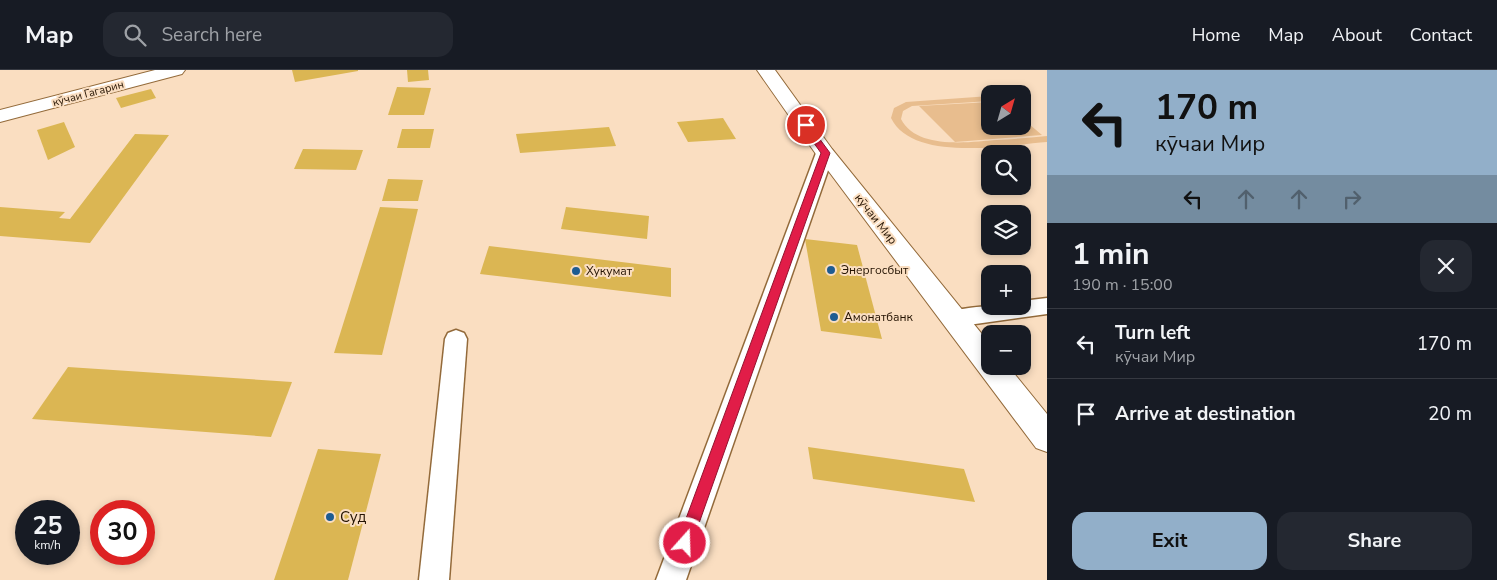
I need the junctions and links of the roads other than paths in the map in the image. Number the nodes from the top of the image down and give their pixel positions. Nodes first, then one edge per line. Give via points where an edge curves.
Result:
1 (176, 70) edge
2 (766, 70) edge
3 (0, 116) edge
4 (825, 153) junction
5 (1047, 306) edge
6 (954, 319) junction
7 (456, 339) dead end
8 (981, 353) edge
9 (998, 375) edge
10 (1047, 438) edge
11 (434, 580) edge
12 (672, 580) edge

1 - 3 street, кӯчаи Гагарин
2 - 4 street, кӯчаи Мир
4 - 6 street, кӯчаи Мир
4 - 12 street
5 - 6 street
6 - 8 street, кӯчаи Мир
7 - 11 street
9 - 10 street, кӯчаи Мир

